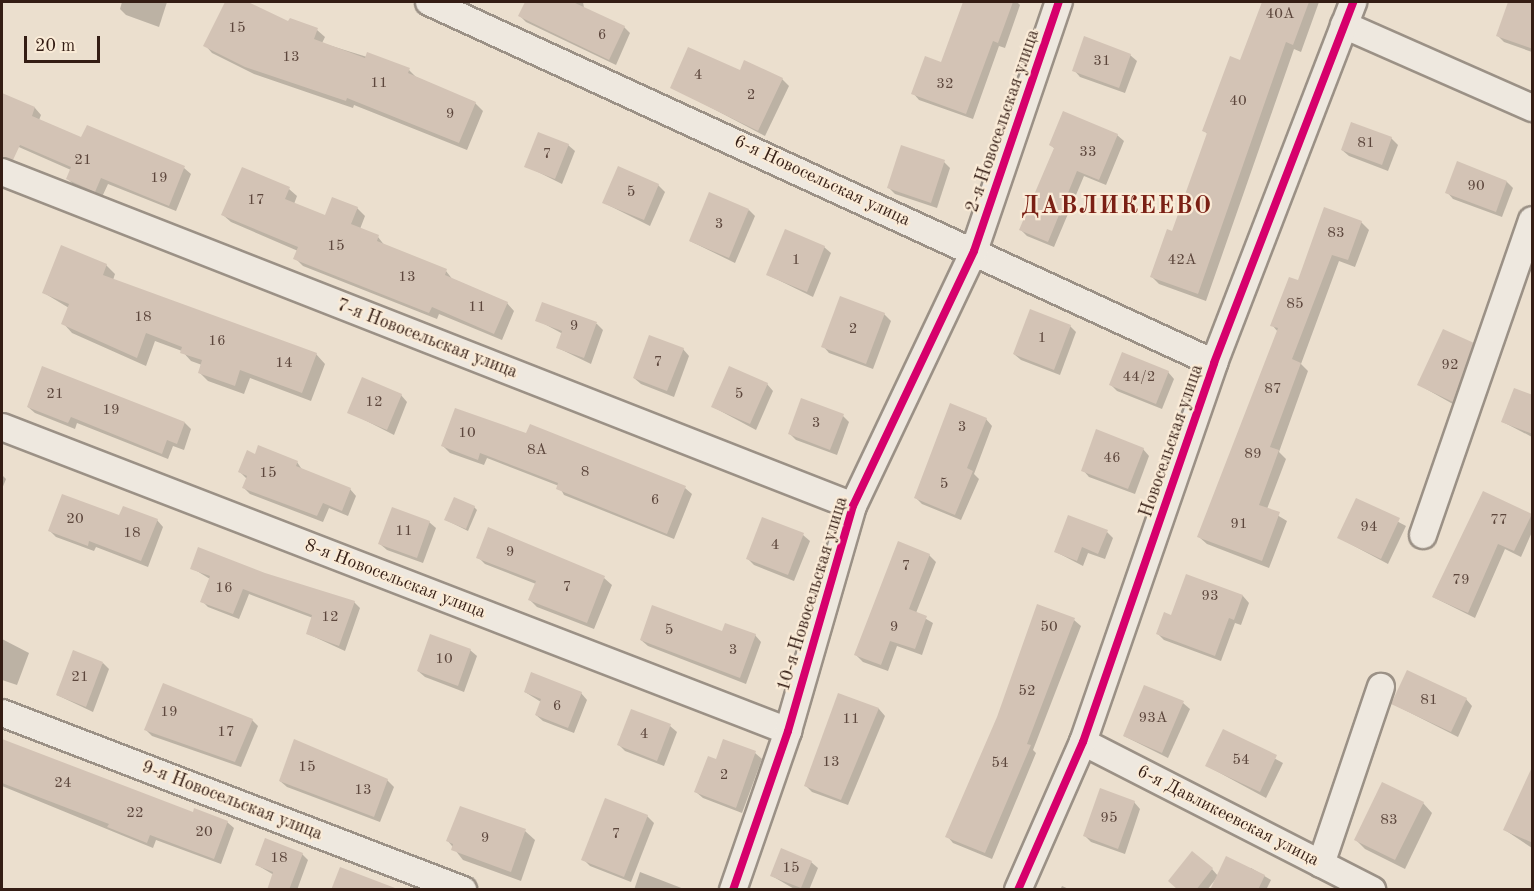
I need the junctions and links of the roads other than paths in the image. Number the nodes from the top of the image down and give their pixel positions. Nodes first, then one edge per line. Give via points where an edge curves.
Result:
1 (429, 2) edge
2 (1059, 2) edge
3 (1353, 2) edge
4 (1344, 25) junction
5 (1533, 108) edge
6 (2, 172) edge
7 (1533, 220) edge
8 (974, 251) junction
9 (1214, 363) junction
10 (2, 427) edge
11 (853, 506) junction
12 (1423, 535) dead end
13 (1381, 687) dead end
14 (2, 713) edge
15 (788, 731) junction
16 (1083, 742) junction
17 (1322, 864) junction
18 (463, 890) edge
19 (733, 890) edge
20 (1018, 890) edge
21 (1372, 890) edge

1 - 8 street, 6-я Новосельская улица
2 - 8 street, 2-я Новосельская улица
3 - 4 street, Новосельская улица
4 - 5 street
4 - 9 street, Новосельская улица
6 - 11 street, 7-я Новосельская улица
7 - 12 street
8 - 9 street, 6-я Новосельская улица
8 - 11 street, 10-я Новосельская улица
9 - 16 street, Новосельская улица
10 - 15 street, 8-я Новосельская улица
11 - 15 street, 10-я Новосельская улица
13 - 17 street
14 - 18 street, 9-я Новосельская улица
15 - 19 street, 10-я Новосельская улица
16 - 17 street, 6-я Давликеевская улица
16 - 20 street, Новосельская улица
17 - 21 street, 6-я Давликеевская улица

